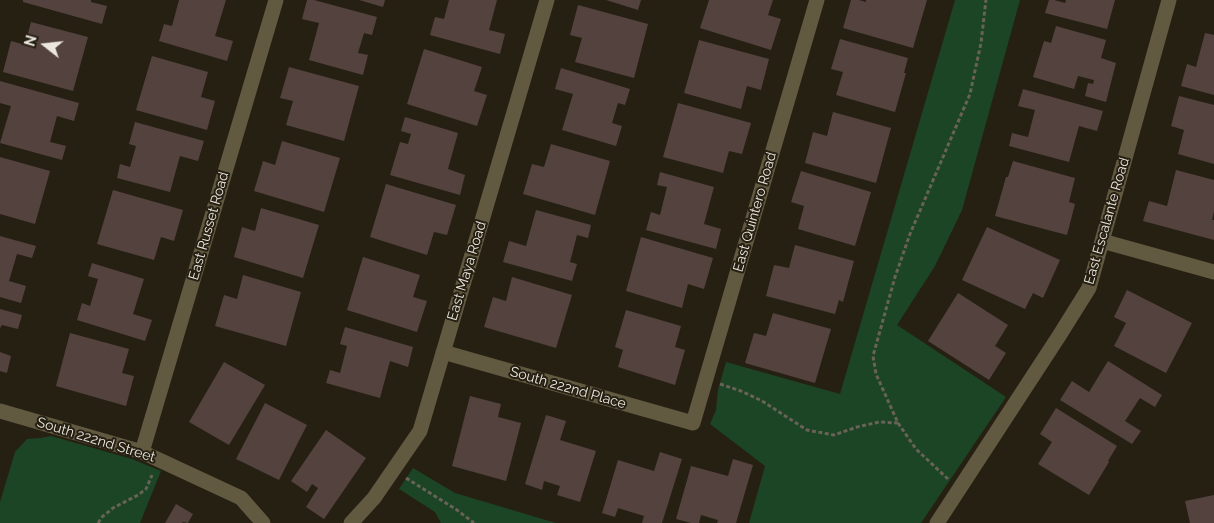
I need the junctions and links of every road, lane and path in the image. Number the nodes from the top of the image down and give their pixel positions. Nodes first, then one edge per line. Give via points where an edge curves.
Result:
1 (276, 0) edge
2 (548, 0) edge
3 (817, 0) edge
4 (986, 0) edge
5 (1169, 0) edge
6 (1102, 241) junction
7 (1214, 272) edge
8 (443, 352) junction
9 (705, 380) junction
10 (1, 416) edge
11 (898, 423) junction
12 (693, 424) joint
13 (142, 452) junction
14 (159, 460) junction
15 (393, 470) junction
16 (960, 489) junction
17 (98, 523) edge
18 (262, 523) edge
19 (351, 523) edge
20 (474, 523) edge
21 (937, 523) edge

1 - 13 street, East Russet Road
2 - 8 street, East Maya Road
3 - 9 street, East Quintero Road
4 - 11 path via 970,94 910,234 873,356 876,374
5 - 6 street, East Escalante Road
6 - 7 street
6 - 16 street, East Escalante Road via 1089,288
8 - 12 street, South 222nd Place
8 - 15 street, East Maya Road via 420,431
9 - 11 path via 762,401 807,430 834,435 879,422
9 - 12 street, East Quintero Road
10 - 13 street, South 222nd Street
11 - 16 path via 916,449
13 - 14 street, South 222nd Street
14 - 17 path via 146,489 113,508
14 - 18 street, South 222nd Street via 241,498
15 - 19 street, East Maya Road
15 - 20 path
16 - 21 street, East Escalante Road

